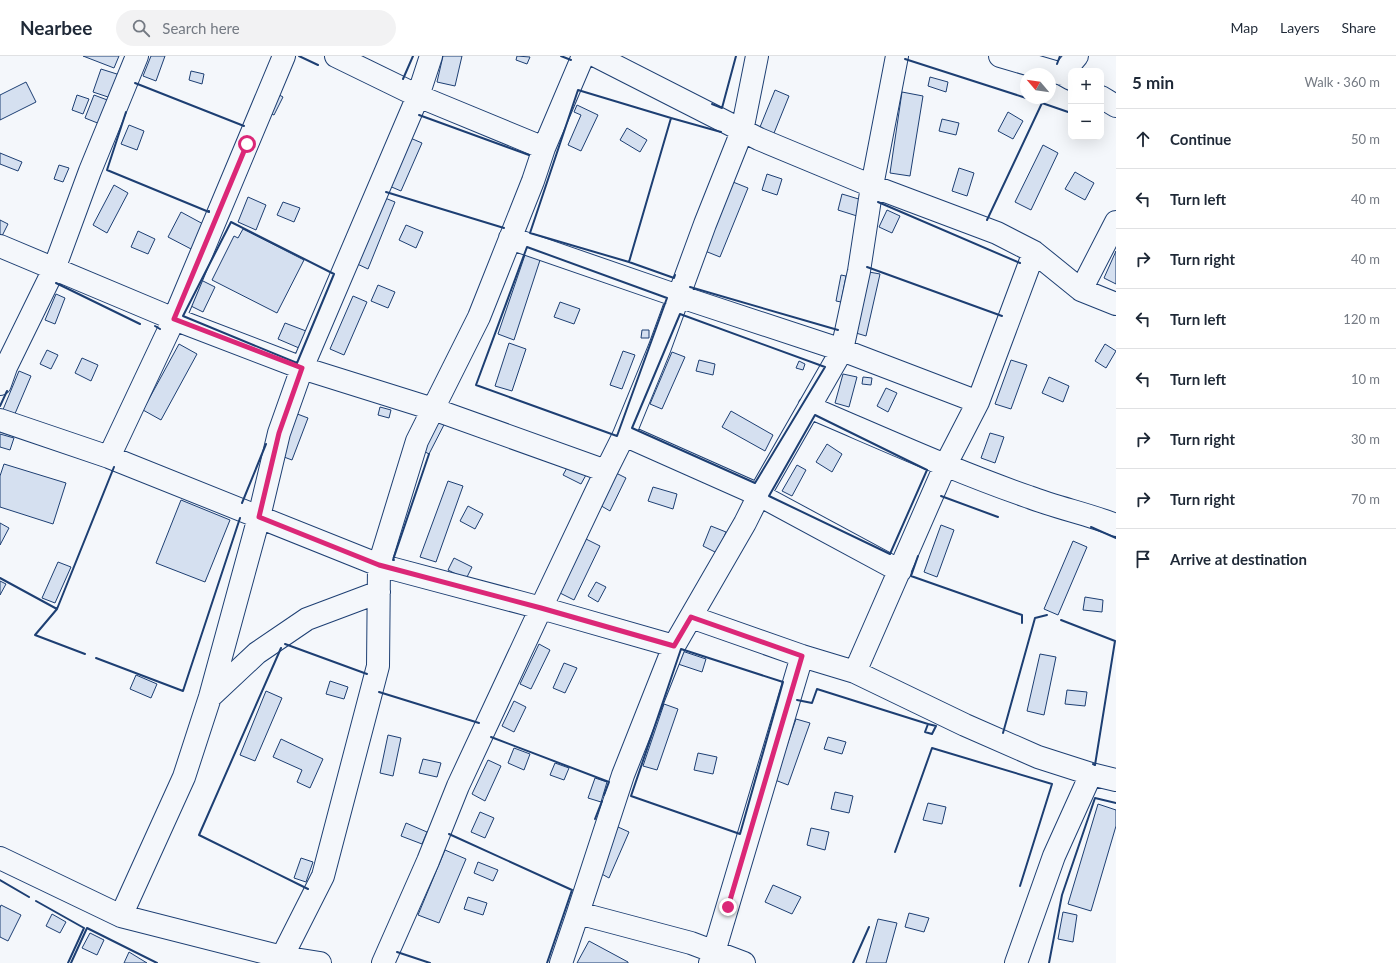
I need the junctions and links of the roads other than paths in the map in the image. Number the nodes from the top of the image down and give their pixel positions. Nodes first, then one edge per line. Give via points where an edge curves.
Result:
1 (137, 56) edge
2 (284, 56) edge
3 (336, 56) edge
4 (431, 56) edge
5 (583, 56) edge
6 (596, 56) edge
7 (757, 56) edge
8 (897, 56) edge
9 (1000, 56) edge
10 (1076, 56) edge
11 (1067, 77) edge
12 (418, 96) junction
13 (1104, 99) edge
14 (1116, 106) edge
15 (742, 131) junction
16 (544, 148) junction
17 (872, 186) junction
18 (1116, 222) edge
19 (510, 238) junction
20 (0, 246) edge
21 (1034, 252) junction
22 (54, 269) junction
23 (1081, 290) junction
24 (678, 296) junction
25 (1116, 304) edge
26 (174, 319) junction
27 (842, 350) junction
28 (302, 368) junction
29 (0, 384) edge
30 (978, 402) junction
31 (809, 407) junction
32 (434, 409) junction
33 (0, 420) edge
34 (624, 435) junction
35 (109, 457) junction
36 (945, 466) junction
37 (606, 471) junction
38 (759, 495) junction
39 (259, 517) junction
40 (1116, 525) edge
41 (379, 565) junction
42 (900, 571) junction
43 (379, 592) junction
44 (541, 608) junction
45 (691, 617) junction
46 (674, 646) junction
47 (802, 656) junction
48 (855, 672) junction
49 (210, 697) junction
50 (1090, 774) junction
51 (1116, 780) edge
52 (0, 858) edge
53 (578, 913) junction
54 (121, 916) junction
55 (282, 957) junction
56 (712, 957) edge
57 (311, 963) edge
58 (383, 963) edge
59 (561, 963) edge
60 (744, 963) edge
61 (1016, 963) edge

1 - 22 street via 90,171
2 - 26 street
3 - 12 street
4 - 12 street
5 - 16 street
6 - 15 street
7 - 15 street
8 - 17 street
9 - 11 street
10 - 11 street
12 - 16 street
12 - 28 street
13 - 14 street
15 - 17 street
15 - 24 street
16 - 19 street via 534,181
17 - 21 street via 997,233
17 - 27 street
18 - 23 street
19 - 24 street
19 - 32 street via 479,317
20 - 22 street
21 - 23 street
21 - 30 street
22 - 26 street
22 - 29 street
23 - 25 street
24 - 27 street
24 - 34 street
26 - 28 street
26 - 35 street
27 - 30 street
27 - 31 street
28 - 32 street
28 - 39 street via 279,433
30 - 36 street
31 - 36 street
31 - 38 street
32 - 37 street
32 - 41 street via 417,441
33 - 35 street
34 - 37 street
34 - 38 street
35 - 39 street
36 - 40 street via 1030,498
36 - 42 street
37 - 44 street
38 - 42 street
38 - 45 street
39 - 41 street
39 - 49 street
41 - 43 street
41 - 44 street
42 - 48 street
43 - 49 street via 307,619 256,653
43 - 55 street via 378,666 323,876
44 - 46 street
44 - 58 street via 458,786
45 - 46 street
45 - 47 street
46 - 53 street via 623,775
47 - 48 street
47 - 56 street
48 - 50 street via 1038,758
49 - 54 street via 184,777
50 - 51 street
50 - 61 street via 1054,856
52 - 54 street
53 - 56 street via 691,943
53 - 59 street
54 - 55 street
55 - 57 street
56 - 60 street

